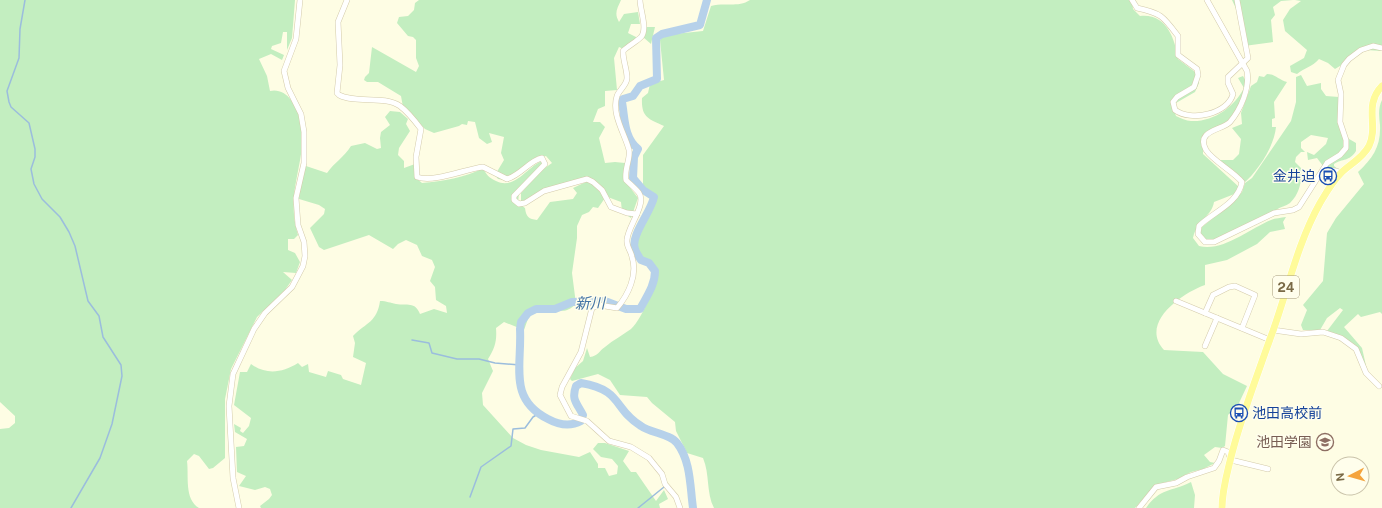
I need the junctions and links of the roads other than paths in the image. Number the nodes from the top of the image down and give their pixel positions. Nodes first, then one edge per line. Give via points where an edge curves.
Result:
1 (300, 0) edge
2 (347, 0) edge
3 (640, 0) edge
4 (1132, 0) edge
5 (1208, 0) edge
6 (1236, 0) edge
7 (1382, 48) edge
8 (1243, 64) junction
9 (1382, 86) edge
10 (1341, 173) junction
11 (1320, 175) junction
12 (637, 214) junction
13 (1176, 301) dead end
14 (1205, 313) junction
15 (1217, 318) junction
16 (1242, 328) junction
17 (1273, 330) junction
18 (1270, 340) junction
19 (1205, 346) dead end
20 (1379, 386) dead end
21 (1231, 460) junction
22 (1268, 469) dead end
23 (239, 508) edge
24 (680, 508) edge
25 (1139, 508) edge
26 (1222, 508) edge

1 - 23 street via 296,39 284,71 288,88 302,114 304,163 296,198 298,225 304,242 305,256 292,287 265,313 254,329 233,374 229,406 233,478
2 - 12 street via 338,22 339,95 391,102 400,106 422,129 416,157 417,177 446,176 483,167 507,179 542,158 545,164 514,196 514,200 519,204 544,191 587,179 602,190 612,207
3 - 12 street via 643,34 623,51 627,82 617,96 616,103 622,134 630,151 626,180 640,194
4 - 8 street via 1137,8 1158,12 1178,36 1178,55 1198,72 1194,87 1173,102 1178,112 1192,116 1223,108 1234,94 1228,77
5 - 8 street
6 - 8 street via 1249,56
7 - 11 street via 1373,46 1357,52 1349,59 1340,74 1340,115 1346,148 1327,163
8 - 11 street via 1249,82 1242,100 1230,122 1211,130 1204,140 1208,152 1235,174 1242,182 1241,187 1227,204 1199,226 1200,237 1205,242 1214,242 1274,213 1296,210
9 - 10 main road, 24 via 1372,103 1373,128 1369,146 1360,158
10 - 11 street via 1330,170
10 - 17 main road, 24 via 1326,192 1303,236
12 - 24 street via 627,239 634,271 625,299 617,308 599,305 592,308 581,352 560,395 571,416 587,421 609,441 631,447 649,458 662,474 665,484 676,497
13 - 14 street
14 - 15 street
14 - 16 street via 1213,295 1235,286 1255,295
15 - 16 street
15 - 19 street
16 - 18 street
17 - 18 main road, 24
17 - 20 street via 1301,334 1323,332 1341,338 1356,349 1366,372
18 - 21 main road, 24 via 1249,394
21 - 22 street
21 - 25 street via 1228,452 1223,450 1214,468 1187,476 1176,483 1156,487
21 - 26 main road, 24 via 1225,480

